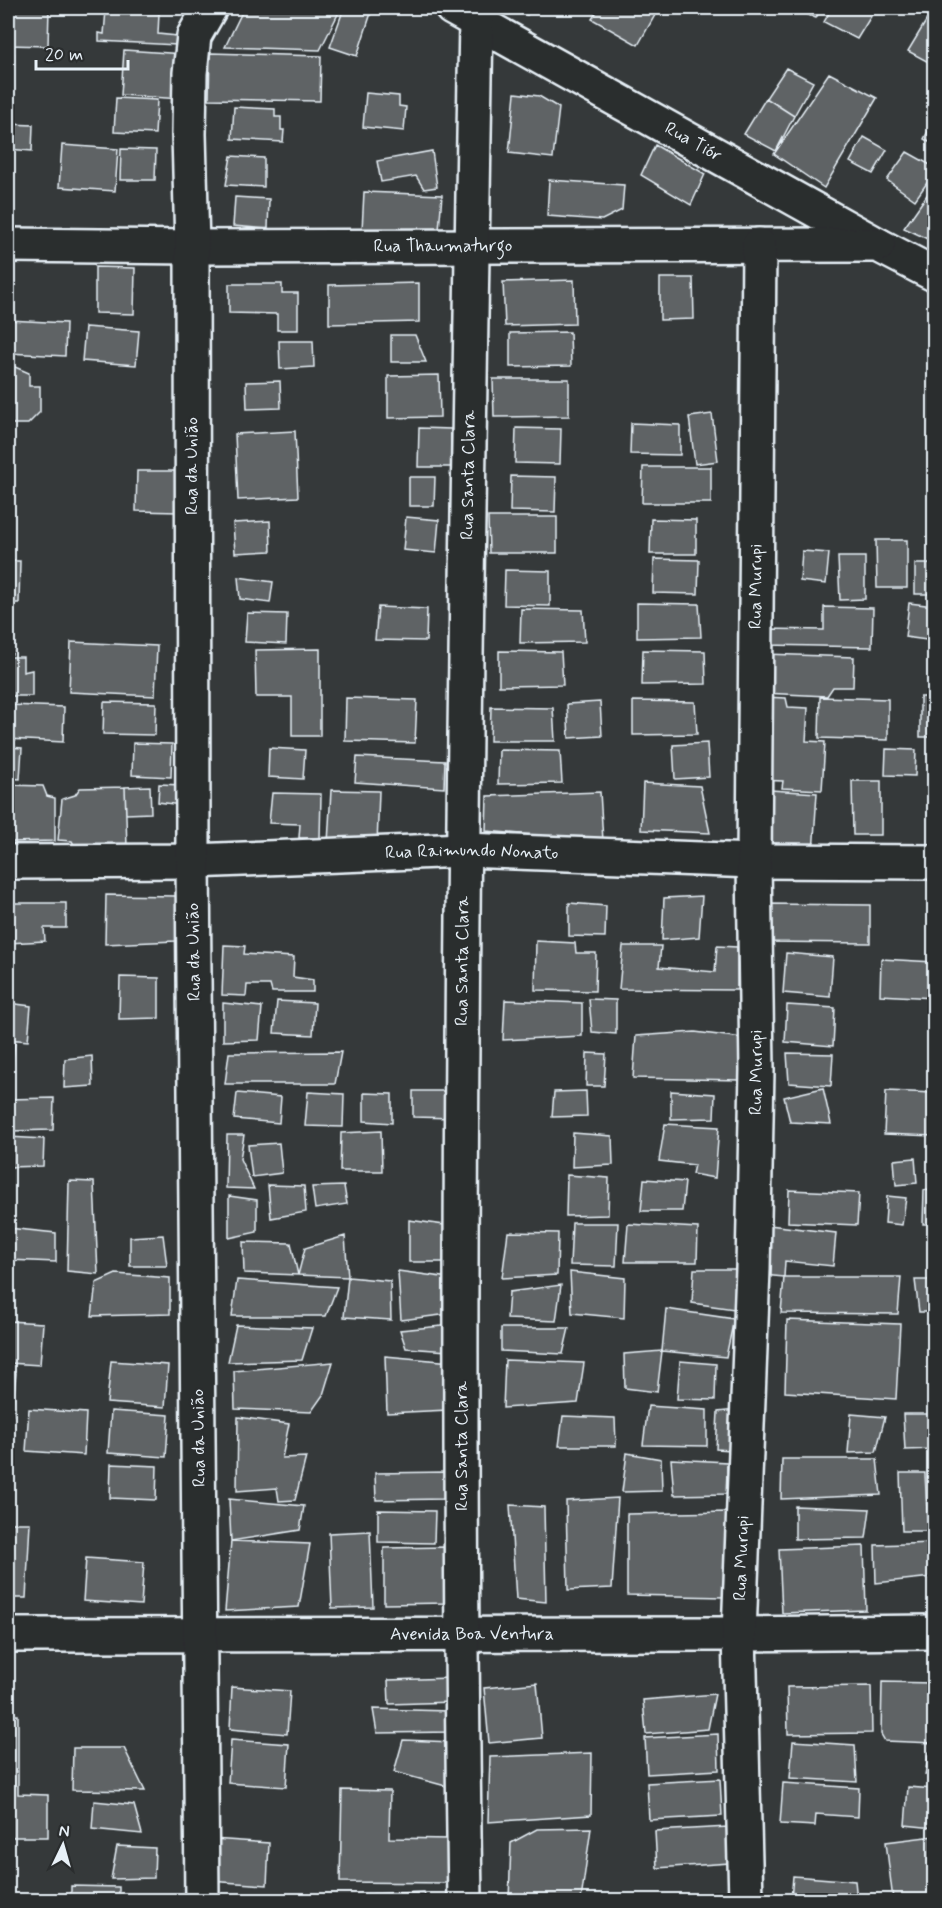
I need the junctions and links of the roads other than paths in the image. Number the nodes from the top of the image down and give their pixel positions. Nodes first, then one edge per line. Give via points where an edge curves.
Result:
1 (210, 8) edge
2 (464, 14) edge
3 (8, 245) edge
4 (759, 245) junction
5 (878, 245) junction
6 (192, 247) junction
7 (472, 247) junction
8 (934, 274) edge
9 (464, 849) junction
10 (193, 861) junction
11 (754, 861) junction
12 (8, 862) edge
13 (934, 862) edge
14 (934, 1632) edge
15 (461, 1634) junction
16 (739, 1634) junction
17 (8, 1635) edge
18 (201, 1635) junction
19 (202, 1900) edge
20 (465, 1900) edge
21 (746, 1900) edge

1 - 6 street, Rua da União via 194,36 190,72
2 - 5 street, Rua Tiór
2 - 7 street, Rua Santa Clara
3 - 6 street, Rua Thaumaturgo
4 - 5 street, Rua Thaumaturgo
4 - 7 street, Rua Thaumaturgo
4 - 11 street, Rua Murupi
5 - 8 street, Rua Tiór
6 - 7 street, Rua Thaumaturgo
6 - 10 street, Rua da União
7 - 9 street, Rua Santa Clara
9 - 10 street, Rua Raimundo Nonato
9 - 11 street, Rua Raimundo Nonato
9 - 15 street, Rua Santa Clara
10 - 12 street, Rua Raimundo Nonato
10 - 18 street, Rua da União
11 - 13 street, Rua Raimundo Nonato
11 - 16 street, Rua Murupi via 757,1070
14 - 16 street, Avenida Boa Ventura
15 - 16 street, Avenida Boa Ventura
15 - 18 street, Avenida Boa Ventura
15 - 20 street, Rua Santa Clara
16 - 21 street, Rua Murupi
17 - 18 street, Avenida Boa Ventura
18 - 19 street, Rua da União

